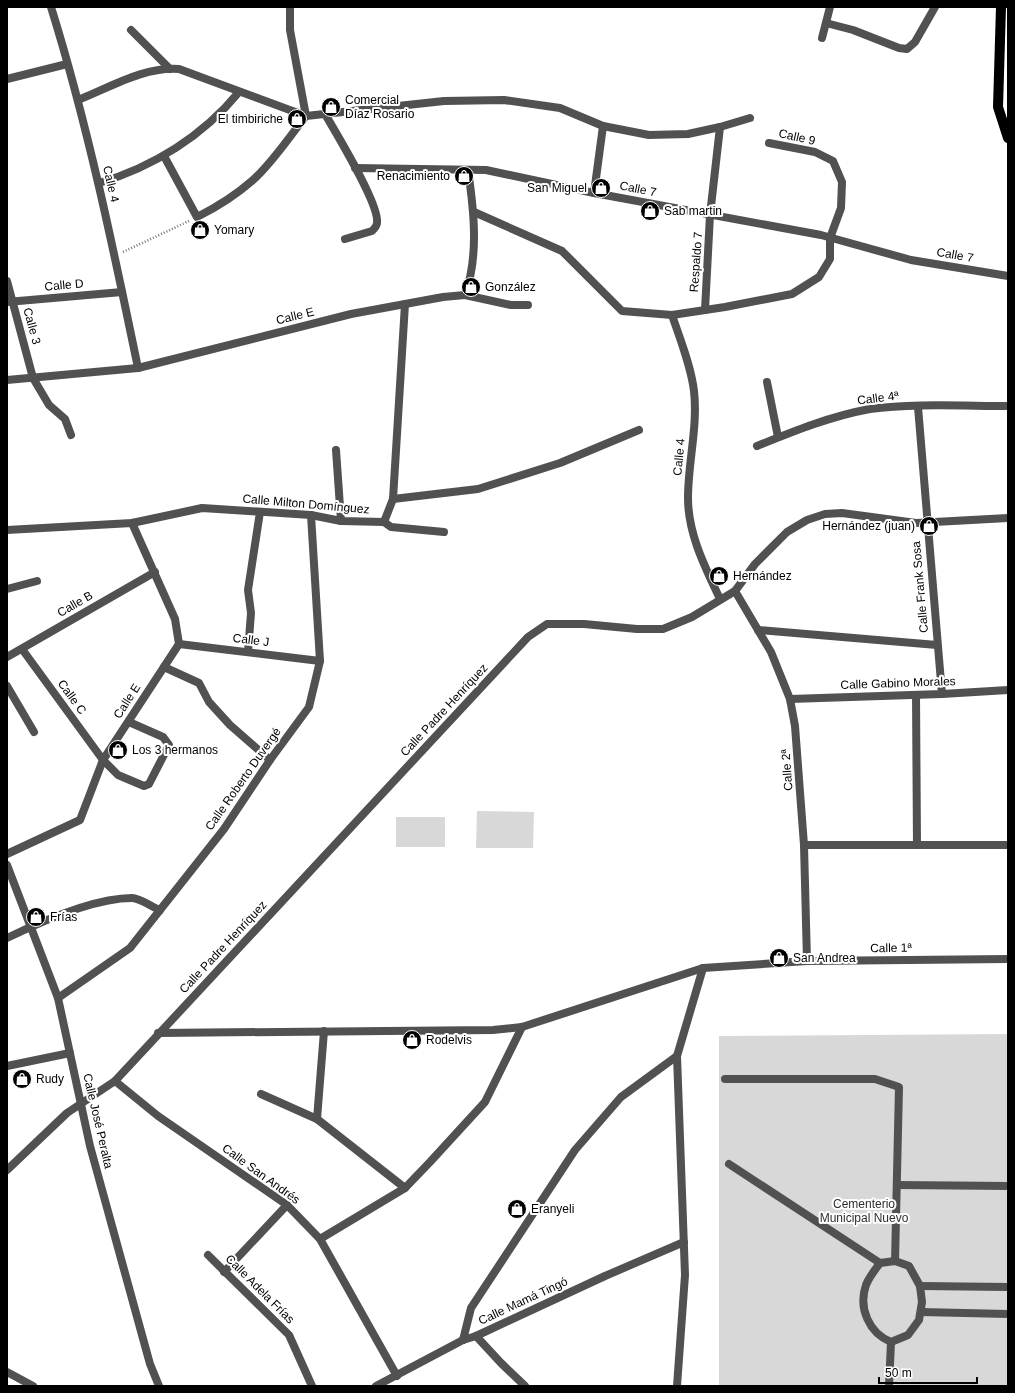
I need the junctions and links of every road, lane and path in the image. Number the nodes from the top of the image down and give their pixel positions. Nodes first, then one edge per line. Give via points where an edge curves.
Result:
1 (51, 7) edge
2 (290, 7) edge
3 (830, 7) edge
4 (935, 7) edge
5 (1001, 7) edge
6 (826, 23) junction
7 (131, 30) dead end
8 (822, 38) dead end
9 (67, 64) junction
10 (170, 69) junction
11 (7, 79) edge
12 (239, 92) junction
13 (78, 100) junction
14 (325, 114) junction
15 (306, 116) junction
16 (750, 118) dead end
17 (603, 126) junction
18 (720, 127) junction
19 (1008, 138) edge
20 (770, 143) dead end
21 (164, 156) junction
22 (355, 168) junction
23 (468, 170) junction
24 (99, 183) junction
25 (594, 193) junction
26 (474, 212) junction
27 (710, 215) junction
28 (197, 217) junction
29 (345, 238) dead end
30 (830, 238) junction
31 (115, 256) junction
32 (1008, 276) edge
33 (7, 281) edge
34 (122, 292) junction
35 (465, 295) junction
36 (10, 302) edge
37 (405, 304) junction
38 (528, 305) dead end
39 (704, 310) junction
40 (672, 315) junction
41 (138, 368) junction
42 (33, 378) junction
43 (7, 380) edge
44 (767, 382) dead end
45 (1008, 406) edge
46 (918, 407) junction
47 (639, 430) dead end
48 (71, 436) dead end
49 (778, 437) junction
50 (757, 446) dead end
51 (336, 450) dead end
52 (393, 499) junction
53 (260, 512) junction
54 (311, 515) junction
55 (1008, 518) edge
56 (341, 521) junction
57 (384, 522) junction
58 (927, 522) junction
59 (132, 523) junction
60 (7, 530) edge
61 (444, 532) dead end
62 (155, 572) junction
63 (37, 581) dead end
64 (7, 589) edge
65 (735, 590) junction
66 (720, 599) junction
67 (758, 630) junction
68 (179, 644) junction
69 (937, 645) junction
70 (22, 649) junction
71 (248, 652) junction
72 (7, 657) edge
73 (320, 661) junction
74 (164, 667) junction
75 (7, 686) edge
76 (1008, 690) edge
77 (942, 694) junction
78 (916, 695) junction
79 (790, 699) junction
80 (128, 722) junction
81 (34, 732) dead end
82 (104, 760) junction
83 (270, 760) junction
84 (804, 845) junction
85 (916, 845) junction
86 (1008, 845) edge
87 (7, 854) edge
88 (7, 865) edge
89 (160, 910) junction
90 (30, 927) junction
91 (7, 938) edge
92 (1008, 959) edge
93 (807, 962) junction
94 (703, 968) junction
95 (58, 998) junction
96 (522, 1027) junction
97 (324, 1031) junction
98 (158, 1033) junction
99 (70, 1053) junction
100 (677, 1056) junction
101 (7, 1066) edge
102 (725, 1079) dead end
103 (115, 1081) junction
104 (261, 1094) dead end
105 (82, 1105) junction
106 (316, 1119) junction
107 (729, 1164) dead end
108 (7, 1170) edge
109 (897, 1185) junction
110 (1008, 1186) edge
111 (405, 1188) junction
112 (287, 1205) junction
113 (320, 1239) junction
114 (684, 1242) junction
115 (208, 1255) dead end
116 (895, 1261) junction
117 (880, 1263) junction
118 (224, 1272) junction
119 (920, 1286) junction
120 (1008, 1287) edge
121 (921, 1312) junction
122 (1008, 1314) edge
123 (476, 1336) junction
124 (463, 1340) junction
125 (891, 1342) junction
126 (7, 1372) edge
127 (396, 1376) junction
128 (33, 1386) edge
129 (159, 1386) edge
130 (312, 1386) edge
131 (376, 1386) edge
132 (525, 1386) edge
133 (677, 1386) edge
134 (889, 1386) edge

1 - 9 street, Calle 4
2 - 15 street via 290,30
3 - 6 street
4 - 6 street via 915,42 907,49
5 - 19 main road via 998,107
6 - 8 street
7 - 10 street
9 - 11 street
9 - 13 street, Calle 4
10 - 12 street
10 - 13 street via 149,72
12 - 15 street
12 - 21 street via 207,126
13 - 24 street, Calle 4
14 - 15 street
14 - 17 street via 444,101 504,100 560,108
14 - 22 street
15 - 28 street via 254,179 222,204
16 - 18 street
17 - 18 street via 649,135 688,134
17 - 25 street
18 - 27 street, Respaldo 7
20 - 30 street, Calle 9 via 814,152 833,161 842,182 841,208
21 - 24 street
21 - 28 street
22 - 23 street, Calle 7
22 - 29 street via 376,212 377,224 372,231
23 - 25 street, Calle 7 via 486,170
23 - 26 street
24 - 31 street, Calle 4
25 - 27 street, Calle 7
26 - 35 street via 470,281
26 - 40 street via 562,251 622,311
27 - 30 street, Calle 7
27 - 39 street, Respaldo 7
28 - 31 path
30 - 32 street, Calle 7 via 911,260
30 - 39 street via 830,259 819,277 792,294
31 - 34 street, Calle 4
33 - 36 street, Calle 3
34 - 36 street, Calle D
34 - 41 street, Calle 4
35 - 37 street, Calle E
35 - 38 street via 511,306
36 - 42 street, Calle 3
37 - 41 street, Calle E via 351,314
37 - 52 street, Calle Milton Domínguez
39 - 40 street
40 - 66 street, Calle 4 via 694,391 694,432 688,498 690,517 696,546
41 - 42 street, Calle E
42 - 43 street, Calle E
42 - 48 street, Calle 3 via 50,405 65,419
44 - 49 street
45 - 46 street, Calle 4ª
46 - 49 street, Calle 4ª via 871,409 819,421
46 - 58 street, Calle Frank Sosa
47 - 52 street via 560,463 478,489
49 - 50 street, Calle 4ª
51 - 56 street
52 - 57 street, Calle Milton Domínguez
53 - 54 street, Calle Milton Domínguez
53 - 59 street, Calle Milton Domínguez via 202,508
53 - 71 street via 248,590 251,613
54 - 56 street, Calle Milton Domínguez
54 - 73 street, Calle Roberto Duvergé
55 - 58 street, Calle Padre Henríquez
56 - 57 street, Calle Milton Domínguez
57 - 61 street via 391,527
58 - 65 street, Calle Padre Henríquez via 916,523 842,513 825,514 807,520 787,532 755,564
58 - 69 street, Calle Frank Sosa
59 - 60 street, Calle Milton Domínguez
59 - 62 street
62 - 68 street via 175,619
62 - 70 street, Calle B
63 - 64 street
65 - 66 street, Calle Padre Henríquez
65 - 67 street, Calle 2ª
66 - 98 street, Calle Padre Henríquez via 692,618 663,629 547,624 528,638
67 - 69 street
67 - 79 street, Calle 2ª via 771,652
68 - 71 street, Calle J
68 - 74 street, Calle E
69 - 77 street, Calle Frank Sosa
70 - 72 street, Calle B
70 - 82 street, Calle C
71 - 73 street, Calle J
73 - 83 street, Calle Roberto Duvergé via 309,707
74 - 80 street, Calle E
74 - 83 street via 199,683 209,702 230,726
75 - 81 street
76 - 77 street, Calle Gabino Morales
77 - 78 street, Calle Gabino Morales
78 - 79 street, Calle Gabino Morales
78 - 85 street
79 - 84 street, Calle 2ª via 795,726
80 - 82 street, Calle E
80 - 82 street via 163,737 169,745 149,784 138,785 118,775
82 - 87 street, Calle E via 80,820
83 - 89 street, Calle Roberto Duvergé via 224,829
84 - 85 street
84 - 93 street, Calle 2ª
85 - 86 street
88 - 90 street, Calle José Peralta
89 - 90 street via 134,898 99,903
89 - 95 street, Calle Roberto Duvergé via 130,948
90 - 91 street
90 - 95 street, Calle José Peralta
92 - 93 street, Calle 1ª
93 - 94 street, Calle 1ª
94 - 96 street, Calle 1ª
94 - 100 street
95 - 99 street, Calle José Peralta
96 - 97 street, Calle 1ª via 494,1030
96 - 111 street via 485,1102
97 - 98 street, Calle 1ª
97 - 106 street
98 - 103 street, Calle Padre Henríquez
99 - 101 street
99 - 105 street, Calle José Peralta
100 - 114 street
100 - 124 street via 621,1097 575,1150 471,1308
102 - 109 street via 875,1079 899,1087
103 - 105 street, Calle Padre Henríquez
103 - 112 street, Calle San Andrés via 158,1116
104 - 106 street
105 - 108 street, Calle Padre Henríquez via 67,1113
105 - 129 street, Calle José Peralta via 92,1154 150,1364
106 - 111 street
107 - 117 street
109 - 110 street
109 - 116 street
111 - 113 street
112 - 113 street, Calle San Andrés
112 - 118 street
113 - 127 street, Calle San Andrés
114 - 123 street, Calle Mamá Tingó
114 - 133 street via 685,1275
115 - 118 street, Calle Adela Frías
116 - 117 street
116 - 119 street via 909,1266
117 - 125 street via 866,1286 863,1304 870,1325 881,1338
118 - 130 street, Calle Adela Frías via 289,1335
119 - 120 street
119 - 121 street
121 - 122 street
121 - 125 street via 919,1320 908,1335
123 - 124 street, Calle Mamá Tingó
123 - 132 street
124 - 127 street, Calle Mamá Tingó
125 - 134 street
126 - 128 street
127 - 131 street, Calle Mamá Tingó

